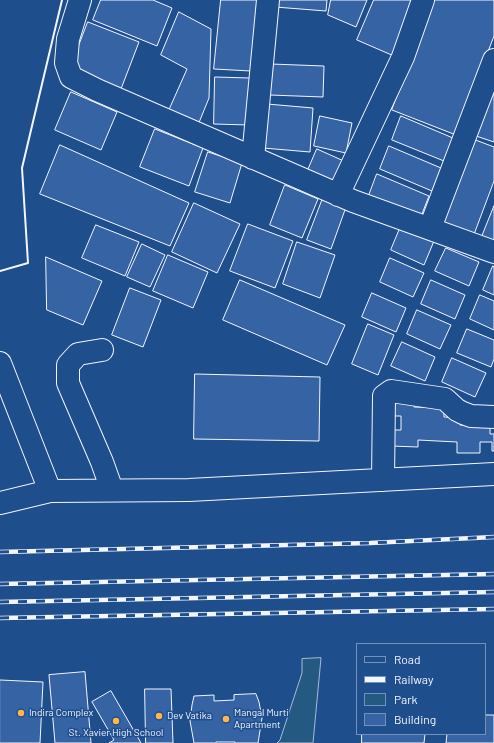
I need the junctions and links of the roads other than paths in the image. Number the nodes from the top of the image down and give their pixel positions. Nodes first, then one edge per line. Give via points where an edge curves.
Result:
1 (80, 0) edge
2 (268, 0) edge
3 (423, 0) edge
4 (494, 60) edge
5 (253, 158) junction
6 (338, 195) junction
7 (430, 228) junction
8 (494, 252) edge
9 (102, 350) dead end
10 (0, 363) edge
11 (494, 417) edge
12 (494, 474) edge
13 (383, 480) junction
14 (112, 490) junction
15 (50, 491) junction
16 (0, 503) edge

1 - 5 street via 68,39 66,63 71,77
2 - 5 street
3 - 6 street via 403,57
4 - 7 street
5 - 6 street
6 - 7 street
7 - 8 street
9 - 14 street via 78,354 68,365 68,383
10 - 15 street
11 - 13 street via 463,413 446,399 391,391 384,396
12 - 13 street
13 - 14 street via 189,490
14 - 15 street
15 - 16 street

